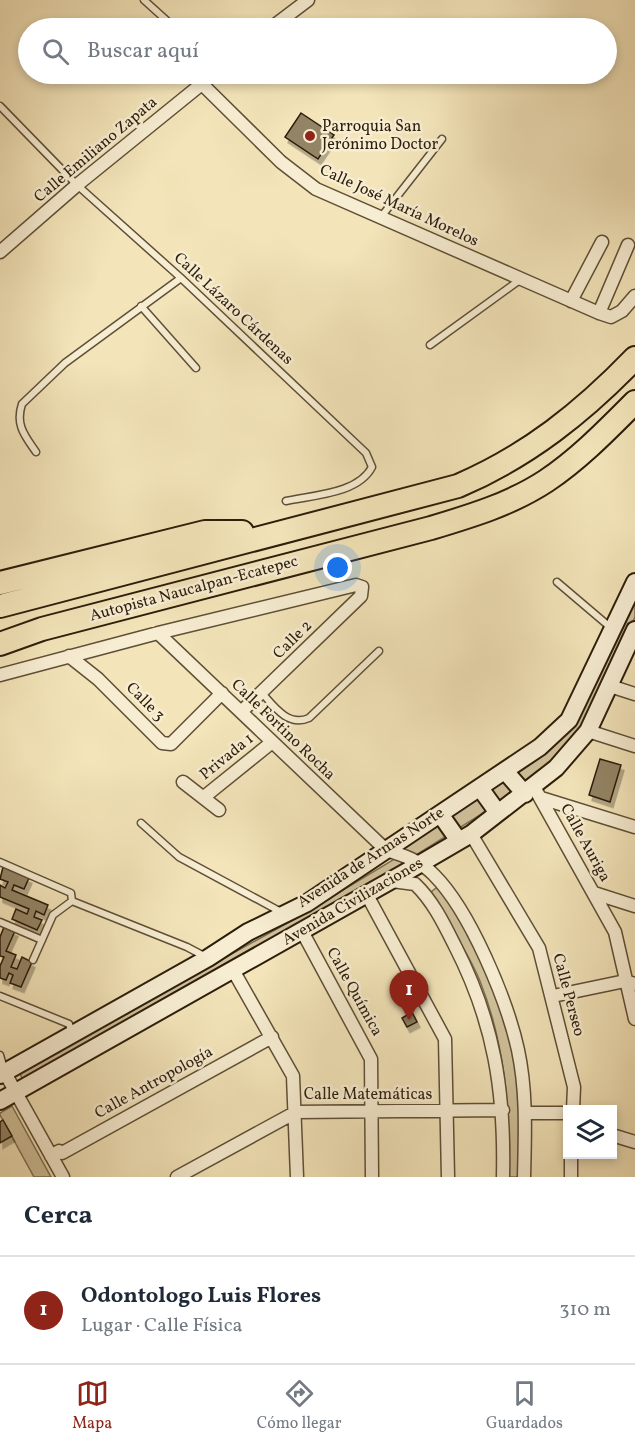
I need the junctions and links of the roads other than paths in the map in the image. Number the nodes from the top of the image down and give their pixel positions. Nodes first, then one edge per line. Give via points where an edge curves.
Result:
1 (144, 0) edge
2 (308, 0) edge
3 (164, 18) edge
4 (284, 18) edge
5 (202, 84) joint
6 (0, 106) edge
7 (442, 139) dead end
8 (77, 185) junction
9 (380, 218) junction
10 (602, 242) dead end
11 (628, 245) dead end
12 (0, 252) edge
13 (181, 278) junction
14 (521, 279) junction
15 (635, 296) edge
16 (571, 301) junction
17 (141, 306) junction
18 (605, 315) junction
19 (430, 345) dead end
20 (635, 358) edge
21 (196, 368) dead end
22 (635, 402) edge
23 (36, 452) dead end
24 (286, 501) dead end
25 (205, 532) junction
26 (242, 532) junction
27 (281, 532) junction
28 (0, 576) edge
29 (557, 582) dead end
30 (635, 582) edge
31 (0, 583) edge
32 (0, 591) edge
33 (0, 599) edge
34 (0, 606) edge
35 (0, 613) edge
36 (613, 630) junction
37 (158, 633) junction
38 (634, 636) edge
39 (0, 644) edge
40 (379, 651) dead end
41 (69, 656) junction
42 (0, 675) edge
43 (610, 686) junction
44 (222, 693) junction
45 (262, 693) junction
46 (635, 694) edge
47 (241, 712) junction
48 (559, 729) junction
49 (588, 731) junction
50 (271, 743) junction
51 (635, 746) edge
52 (576, 747) junction
53 (504, 771) junction
54 (183, 782) dead end
55 (480, 788) junction
56 (533, 793) junction
57 (204, 797) junction
58 (219, 810) dead end
59 (498, 813) junction
60 (440, 814) junction
61 (141, 823) dead end
62 (635, 827) edge
63 (465, 837) junction
64 (386, 850) junction
65 (0, 862) edge
66 (419, 863) junction
67 (391, 881) junction
68 (594, 893) junction
69 (367, 895) junction
70 (72, 901) junction
71 (635, 906) edge
72 (284, 914) junction
73 (0, 922) edge
74 (303, 933) junction
75 (42, 940) junction
76 (208, 958) junction
77 (33, 960) dead end
78 (233, 970) junction
79 (630, 982) edge
80 (0, 996) edge
81 (553, 996) junction
82 (635, 1019) edge
83 (73, 1034) junction
84 (272, 1037) junction
85 (0, 1055) edge
86 (3, 1074) edge
87 (16, 1092) junction
88 (0, 1101) edge
89 (573, 1105) edge
90 (503, 1110) junction
91 (448, 1111) junction
92 (296, 1112) junction
93 (372, 1112) junction
94 (526, 1113) junction
95 (563, 1113) edge
96 (617, 1137) edge
97 (635, 1142) edge
98 (51, 1156) junction
99 (572, 1159) edge
100 (63, 1177) edge
101 (177, 1177) edge
102 (297, 1177) edge
103 (372, 1177) edge
104 (448, 1177) edge
105 (503, 1177) edge
106 (524, 1177) edge
107 (571, 1177) edge

1 - 3 lane
2 - 4 street
5 - 8 street, Calle Emiliano Zapata
5 - 9 street, Calle José María Morelos via 281,162 316,189
6 - 8 lane, Calle Lázaro Cárdenas
7 - 9 lane
8 - 12 street, Calle Emiliano Zapata
8 - 13 lane, Calle Lázaro Cárdenas
9 - 14 street, Calle José María Morelos
10 - 16 street
11 - 18 street
13 - 17 lane
13 - 24 lane, Calle Lázaro Cárdenas via 366,453 372,467 367,478 343,489
14 - 16 street, Calle José María Morelos
14 - 19 lane
15 - 18 street via 622,311
16 - 18 street, Calle José María Morelos
17 - 21 lane
17 - 23 lane via 65,363 22,404 21,431
20 - 27 highway, Autopista Naucalpan-Ecatepec via 556,431 478,478 423,497
22 - 39 highway, Autopista Naucalpan-Ecatepec via 607,432 547,480 486,511 42,629
25 - 26 highway, Autopista Naucalpan-Ecatepec
25 - 28 highway, Autopista Naucalpan-Ecatepec via 168,534
25 - 31 highway, Autopista Naucalpan-Ecatepec
26 - 27 highway, Autopista Naucalpan-Ecatepec
26 - 32 highway, Autopista Naucalpan-Ecatepec
27 - 33 highway, Autopista Naucalpan-Ecatepec via 214,544
27 - 34 highway, Autopista Naucalpan-Ecatepec
27 - 35 highway, Autopista Naucalpan-Ecatepec via 262,544
29 - 36 lane
30 - 36 main road, Avenida de Armas Norte
36 - 48 main road, Avenida de Armas Norte via 569,720
37 - 41 street
37 - 44 street, Calle Fortino Rocha
37 - 45 street, Calle 2 via 356,585 362,587 361,596
38 - 43 main road, Avenida Civilizaciones
40 - 45 lane via 309,718 300,722 291,721
41 - 42 street
41 - 44 street, Calle 3 via 98,679 162,743 171,744
43 - 46 street
43 - 49 main road, Avenida Civilizaciones
44 - 47 street, Calle Fortino Rocha
45 - 47 street, Calle 2
47 - 50 street, Calle Fortino Rocha
48 - 52 main road
48 - 53 main road, Avenida de Armas Norte
49 - 51 street
49 - 52 main road, Avenida Civilizaciones
50 - 57 street, Privada 1
50 - 64 street, Calle Fortino Rocha
52 - 56 main road, Avenida Civilizaciones
53 - 55 main road, Avenida de Armas Norte
53 - 56 main road
54 - 57 street, Privada 1
55 - 59 main road
55 - 60 main road, Avenida de Armas Norte
56 - 59 main road, Avenida Civilizaciones
56 - 62 street
56 - 68 street, Calle Auriga
57 - 58 street, Privada 1
59 - 63 main road, Avenida Civilizaciones
60 - 63 main road
60 - 64 main road, Avenida de Armas Norte
61 - 72 lane via 179,857
63 - 66 main road, Avenida Civilizaciones
63 - 81 street, Calle Perseo via 539,948
64 - 66 street
64 - 72 main road, Avenida de Armas Norte via 340,883
65 - 70 lane via 71,893
66 - 67 main road, Avenida Civilizaciones
66 - 94 street via 443,886 487,959 517,1049
67 - 69 main road, Avenida Civilizaciones
67 - 90 street via 410,882 422,890 473,981 497,1063
68 - 71 street
68 - 79 street, Calle Auriga via 615,933
69 - 74 main road, Avenida Civilizaciones
69 - 91 street via 444,1034
70 - 75 lane via 53,915
70 - 76 lane
72 - 76 main road, Avenida de Armas Norte
73 - 75 lane
74 - 78 main road, Avenida Civilizaciones
74 - 93 street, Calle Química via 369,1054
75 - 77 lane
76 - 83 main road, Avenida de Armas Norte
78 - 84 street
78 - 87 main road, Avenida Civilizaciones
79 - 81 street
79 - 82 street, Calle Auriga
80 - 83 lane via 69,1024
81 - 89 street, Calle Perseo via 574,1087
83 - 86 main road, Avenida de Armas Norte
84 - 92 street via 293,1076
84 - 98 street, Calle Antropología
85 - 86 lane
86 - 87 street
87 - 88 main road, Avenida Civilizaciones
87 - 98 street
90 - 91 street, Calle Matemáticas
90 - 105 street
91 - 93 street, Calle Matemáticas
91 - 104 street
92 - 93 street, Calle Matemáticas
92 - 101 street, Calle Matemáticas
92 - 102 street
93 - 103 street, Calle Química
94 - 95 street
94 - 106 street
96 - 97 street
98 - 100 street
99 - 107 street

